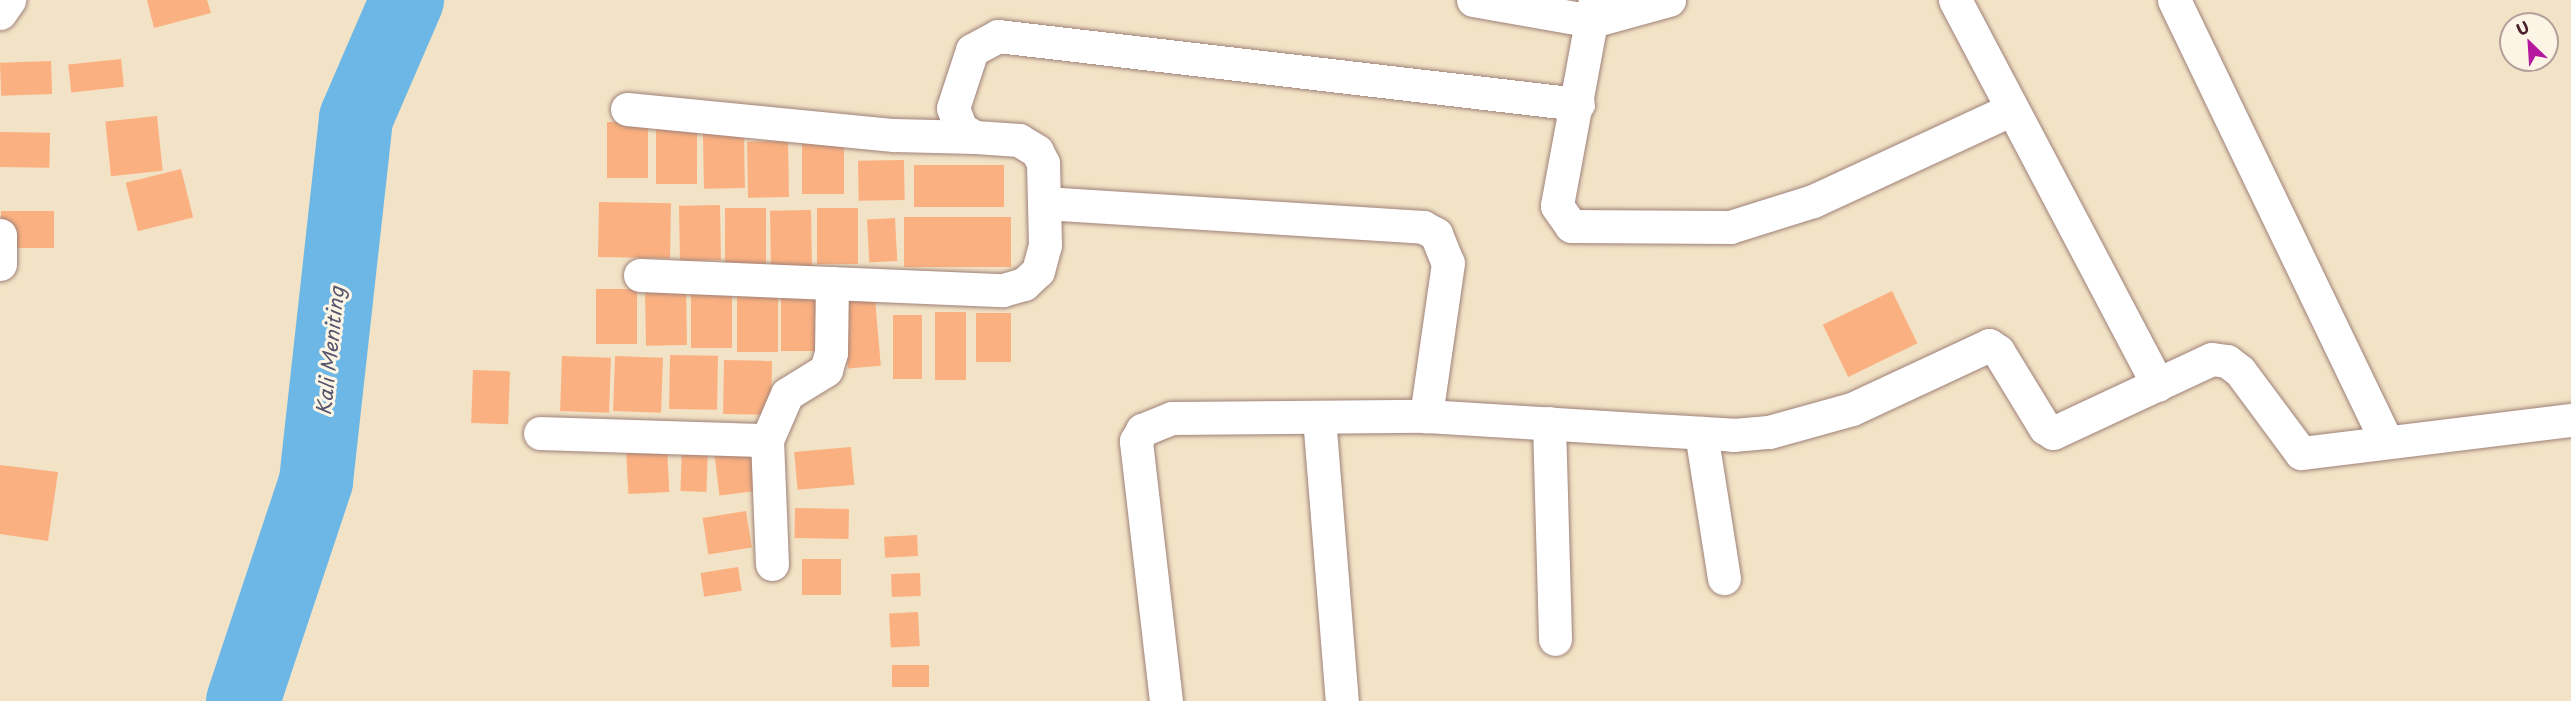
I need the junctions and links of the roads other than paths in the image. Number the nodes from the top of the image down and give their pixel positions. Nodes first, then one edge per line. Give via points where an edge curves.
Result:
1 (9, 0) edge
2 (1473, 0) edge
3 (1669, 0) edge
4 (1955, 0) edge
5 (2174, 0) edge
6 (1593, 10) edge
7 (0, 13) edge
8 (1578, 104) junction
9 (627, 109) dead end
10 (2012, 110) junction
11 (975, 136) junction
12 (1044, 204) junction
13 (0, 235) edge
14 (0, 264) edge
15 (640, 275) dead end
16 (832, 283) junction
17 (2158, 385) junction
18 (1426, 416) junction
19 (1319, 417) junction
20 (2571, 420) edge
21 (1549, 423) junction
22 (540, 433) dead end
23 (1701, 433) junction
24 (767, 440) junction
25 (2386, 440) junction
26 (772, 564) dead end
27 (1724, 578) dead end
28 (1555, 639) dead end
29 (1166, 701) edge
30 (1342, 701) edge

1 - 7 street
2 - 6 street
3 - 6 street
4 - 10 street
5 - 25 street
6 - 8 street
8 - 10 street via 1557,206 1564,222 1586,227 1730,227 1824,196
8 - 11 street via 998,36 972,50 953,108 961,129
9 - 11 street via 894,135
10 - 17 street
11 - 12 street via 1020,140 1036,150 1043,163
12 - 16 street via 1045,245 1038,271 1024,284 1003,290
12 - 18 street via 1423,227 1436,234 1448,263
13 - 14 street
15 - 16 street
16 - 24 street via 831,353 826,370 787,393
17 - 23 street via 2054,433 2045,428 1996,348 1984,345 1852,409 1769,432
17 - 25 street via 2212,360 2227,361 2301,453
18 - 19 street
18 - 21 street
19 - 29 street via 1172,418 1142,430 1136,457
19 - 30 street
20 - 25 street
21 - 23 street
21 - 28 street
22 - 24 street
23 - 27 street
24 - 26 street

